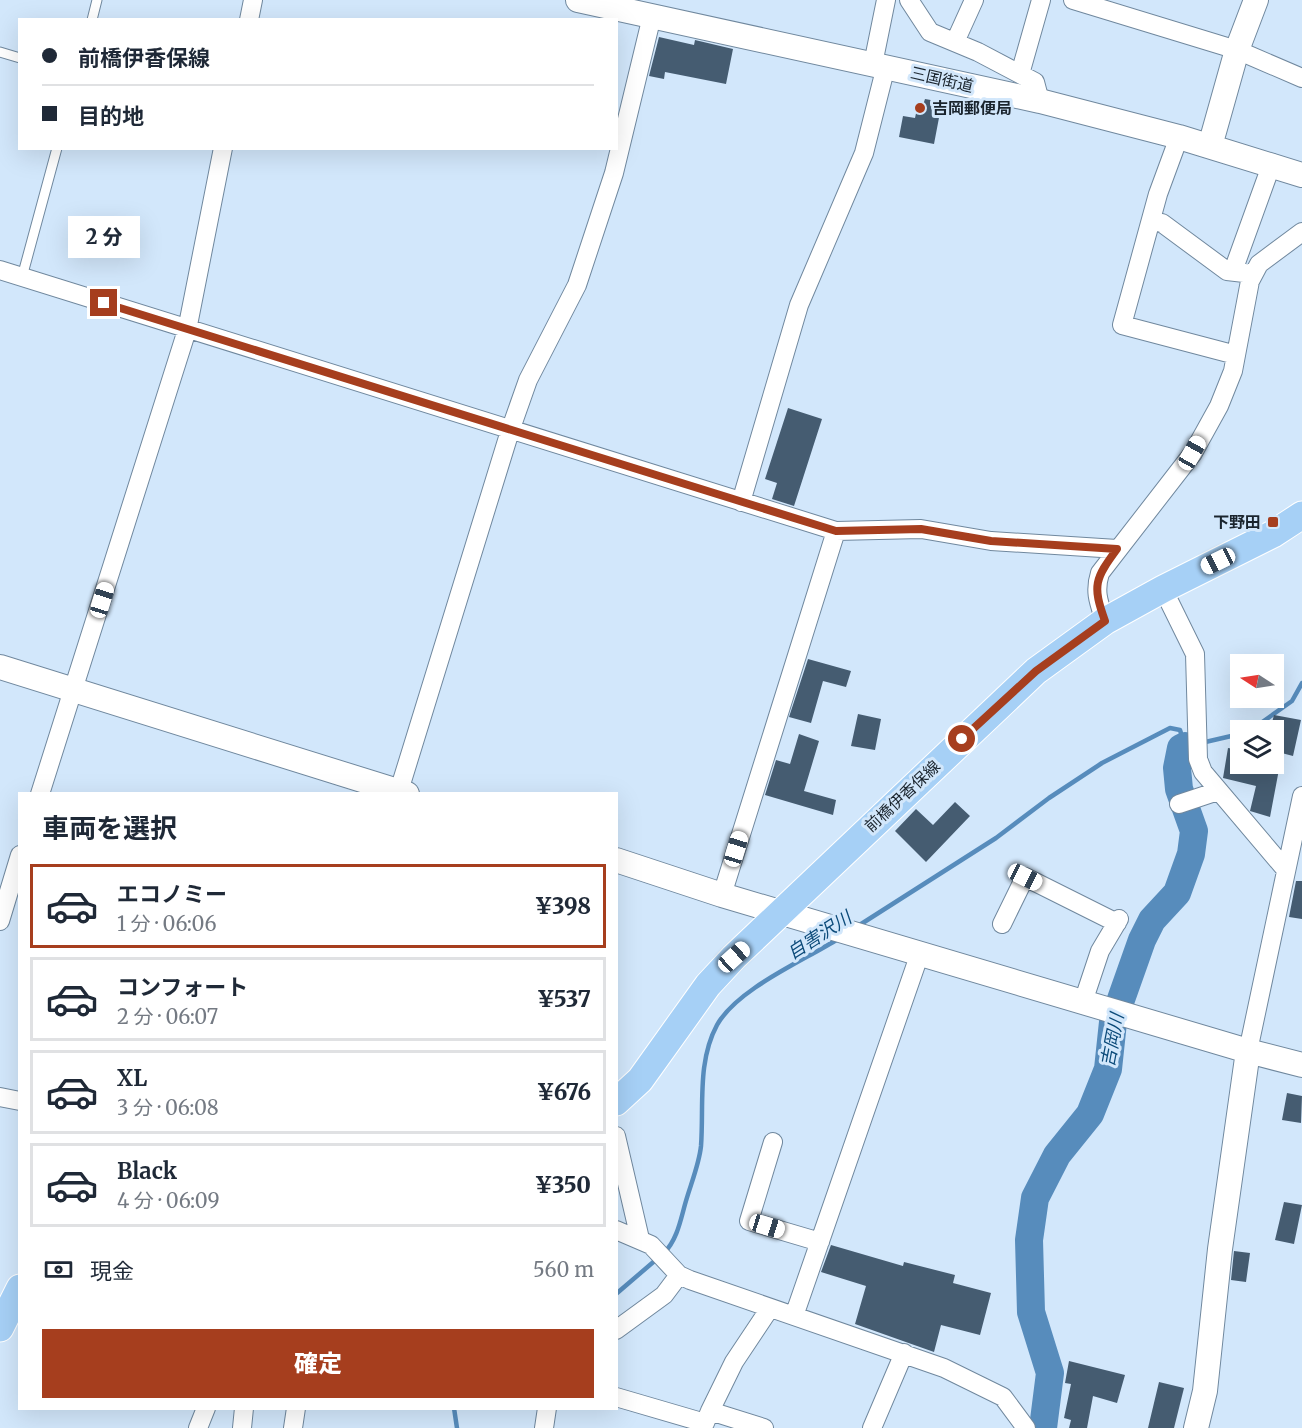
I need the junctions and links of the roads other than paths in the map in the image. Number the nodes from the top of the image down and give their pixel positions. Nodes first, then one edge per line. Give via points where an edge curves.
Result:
1 (97, 0) edge
2 (253, 0) edge
3 (578, 0) edge
4 (886, 0) edge
5 (909, 0) edge
6 (974, 0) edge
7 (1041, 0) edge
8 (1073, 0) edge
9 (1256, 0) edge
10 (652, 16) junction
11 (92, 18) edge
12 (249, 18) edge
13 (955, 42) junction
14 (1236, 50) junction
15 (0, 52) edge
16 (18, 57) edge
17 (880, 65) junction
18 (1020, 74) junction
19 (1302, 78) edge
20 (1040, 101) junction
21 (1179, 137) junction
22 (1210, 146) junction
23 (56, 150) edge
24 (223, 150) edge
25 (1272, 163) junction
26 (1302, 174) edge
27 (1151, 221) junction
28 (1302, 232) edge
29 (0, 270) edge
30 (1233, 271) junction
31 (1253, 274) junction
32 (22, 277) junction
33 (187, 330) junction
34 (1236, 355) junction
35 (510, 431) junction
36 (741, 502) junction
37 (1302, 515) edge
38 (836, 531) junction
39 (1117, 549) junction
40 (1163, 589) junction
41 (1105, 621) junction
42 (0, 667) edge
43 (74, 690) junction
44 (1218, 791) junction
45 (41, 792) edge
46 (398, 792) edge
47 (401, 792) edge
48 (1302, 796) edge
49 (1188, 801) dead end
50 (618, 861) edge
51 (18, 862) edge
52 (1286, 870) junction
53 (722, 895) junction
54 (783, 912) junction
55 (0, 921) edge
56 (1002, 924) dead end
57 (920, 953) junction
58 (1089, 1004) junction
59 (1248, 1051) junction
60 (1302, 1065) edge
61 (0, 1097) edge
62 (618, 1100) edge
63 (18, 1101) edge
64 (773, 1142) dead end
65 (618, 1143) edge
66 (618, 1231) edge
67 (645, 1242) junction
68 (820, 1242) junction
69 (675, 1272) junction
70 (18, 1292) edge
71 (770, 1308) junction
72 (794, 1316) junction
73 (0, 1328) edge
74 (618, 1329) edge
75 (903, 1353) junction
76 (618, 1397) edge
77 (205, 1410) edge
78 (244, 1410) edge
79 (296, 1410) edge
80 (547, 1410) edge
81 (711, 1411) junction
82 (198, 1428) edge
83 (242, 1428) edge
84 (293, 1428) edge
85 (544, 1428) edge
86 (764, 1428) edge
87 (872, 1428) edge
88 (1026, 1428) edge
89 (1196, 1428) edge

1 - 11 lane
2 - 12 street
3 - 10 street, 三国街道
4 - 17 street
5 - 13 street via 930,32
6 - 13 street
7 - 18 street
8 - 14 street
9 - 14 street
10 - 17 street, 三国街道
10 - 35 street via 614,173 577,285 528,380
13 - 18 street
14 - 19 street
14 - 22 street
15 - 16 lane
17 - 20 street, 三国街道
17 - 36 street via 864,153 799,305
18 - 20 street via 1035,82
20 - 21 street, 三国街道
21 - 22 street, 三国街道
21 - 27 street
22 - 25 street, 三国街道
23 - 32 lane
24 - 33 street
25 - 26 street, 三国街道
25 - 30 street
27 - 30 street via 1162,224 1227,271
27 - 34 street via 1122,325
28 - 31 street via 1259,264
29 - 32 street
30 - 31 street
31 - 34 street
32 - 33 street
33 - 35 street
33 - 43 street
34 - 39 street via 1219,406 1192,453
35 - 36 street
35 - 47 street
36 - 38 street
37 - 40 main road, 前橋伊香保線 via 1273,534
38 - 39 street via 921,529 991,541
38 - 53 street
39 - 41 street via 1096,586
40 - 41 main road, 前橋伊香保線
40 - 44 street via 1195,654 1198,759
41 - 54 main road, 前橋伊香保線 via 1036,671 875,820
42 - 43 street
43 - 45 street
43 - 46 street
44 - 49 street
44 - 52 street
48 - 52 street
50 - 53 street
51 - 55 street
52 - 59 street
53 - 54 street
54 - 57 street
54 - 62 main road, 前橋伊香保線 via 721,971 640,1080
56 - 58 street via 1025,877 1118,921 1100,951
57 - 58 street
57 - 68 street
58 - 59 street
59 - 60 street
59 - 89 street via 1205,1391
61 - 63 street
64 - 68 street via 749,1221
65 - 67 street
66 - 67 street
67 - 69 street
68 - 72 street
69 - 71 street
69 - 74 street via 663,1295
70 - 73 main road
71 - 72 street
71 - 81 street via 734,1362
72 - 75 street
75 - 87 street
75 - 88 street via 1003,1397
76 - 81 street via 705,1423
77 - 82 street
78 - 83 street
79 - 84 street
80 - 85 street
81 - 86 street

